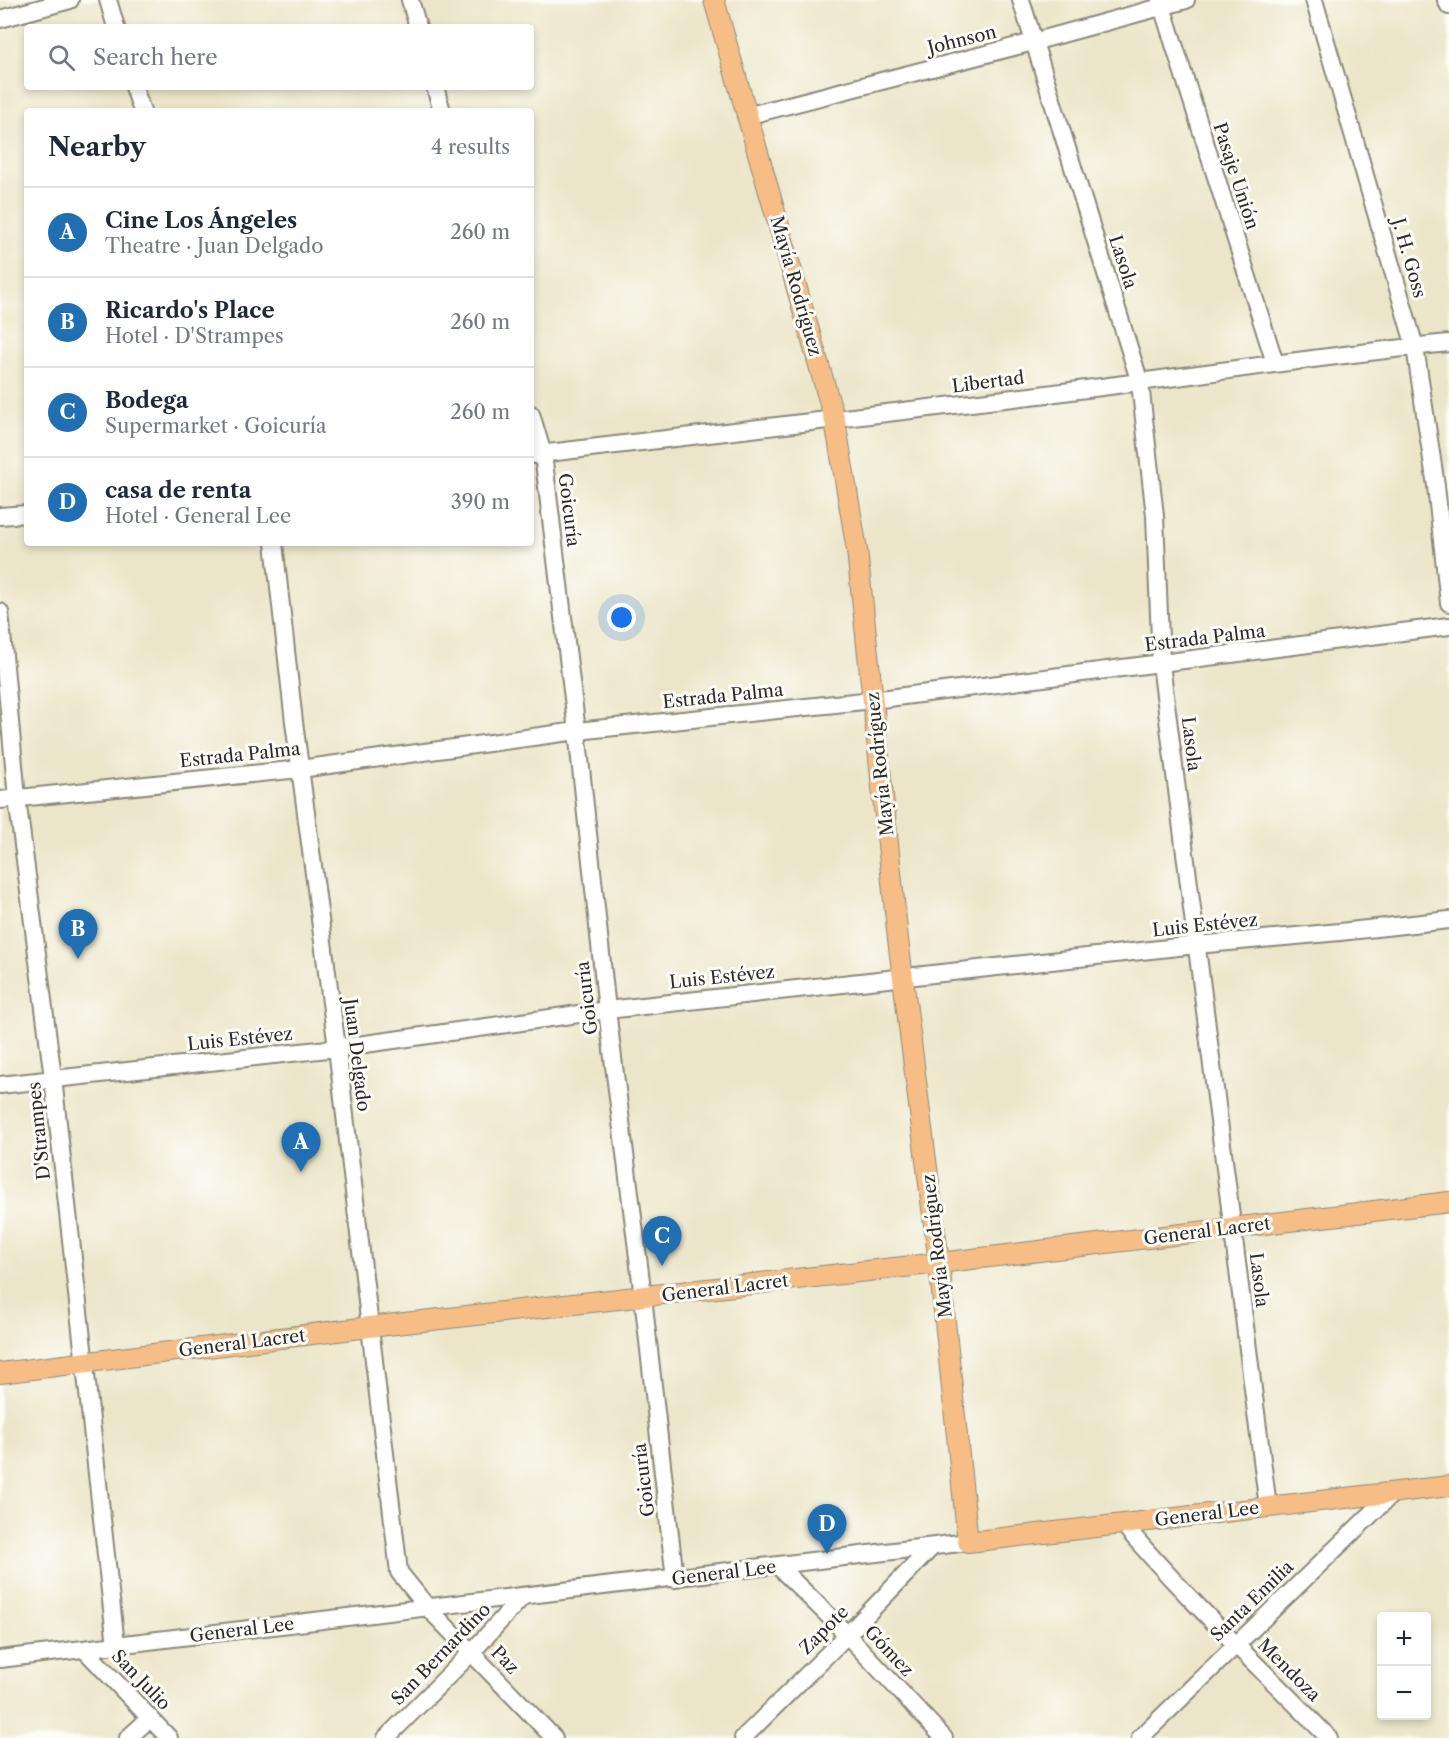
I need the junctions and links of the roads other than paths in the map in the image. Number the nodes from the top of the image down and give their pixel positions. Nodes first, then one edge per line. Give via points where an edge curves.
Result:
1 (70, 0) edge
2 (108, 0) edge
3 (410, 0) edge
4 (714, 0) edge
5 (1020, 0) edge
6 (1186, 0) edge
7 (1314, 0) edge
8 (1446, 0) edge
9 (1161, 3) edge
10 (1449, 6) edge
11 (0, 19) edge
12 (115, 24) edge
13 (417, 24) edge
14 (1033, 42) junction
15 (135, 90) edge
16 (436, 90) edge
17 (141, 108) edge
18 (441, 108) edge
19 (746, 116) junction
20 (1449, 344) edge
21 (1415, 347) junction
22 (1275, 363) junction
23 (1140, 383) junction
24 (835, 421) junction
25 (534, 434) edge
26 (537, 455) edge
27 (24, 514) edge
28 (0, 516) edge
29 (274, 546) edge
30 (1449, 603) edge
31 (0, 612) edge
32 (1449, 626) edge
33 (1161, 664) junction
34 (873, 700) junction
35 (577, 731) junction
36 (300, 769) junction
37 (17, 798) junction
38 (0, 800) edge
39 (1449, 920) edge
40 (1196, 945) junction
41 (902, 977) junction
42 (607, 1010) junction
43 (337, 1048) junction
44 (53, 1078) junction
45 (0, 1085) edge
46 (1449, 1202) edge
47 (1233, 1228) junction
48 (939, 1263) junction
49 (643, 1297) junction
50 (369, 1327) junction
51 (85, 1362) junction
52 (0, 1373) edge
53 (1449, 1486) edge
54 (1393, 1493) junction
55 (1268, 1507) junction
56 (1123, 1524) junction
57 (968, 1542) junction
58 (931, 1548) junction
59 (399, 1564) junction
60 (778, 1566) junction
61 (675, 1579) junction
62 (522, 1597) junction
63 (428, 1608) junction
64 (403, 1611) junction
65 (847, 1635) junction
66 (1236, 1644) junction
67 (116, 1645) junction
68 (84, 1649) junction
69 (471, 1653) junction
70 (0, 1659) edge
71 (150, 1718) junction
72 (128, 1738) edge
73 (169, 1738) edge
74 (386, 1738) edge
75 (554, 1738) edge
76 (743, 1738) edge
77 (944, 1738) edge
78 (1140, 1738) edge
79 (1329, 1738) edge

1 - 11 street
2 - 12 street
3 - 13 street
4 - 19 main road, Mayía Rodríguez
5 - 14 street, Lasola
6 - 9 street, Johnson
7 - 21 street, J. H. Goss
8 - 10 street
9 - 14 street, Johnson
9 - 22 street, Pasaje Unión
14 - 19 street, Johnson
14 - 23 street, Lasola
15 - 17 street
16 - 18 street
19 - 24 main road, Mayía Rodríguez
20 - 21 street, Libertad
21 - 22 street, Libertad
21 - 30 street, J. H. Goss
22 - 23 street, Libertad
23 - 24 street, Libertad
23 - 33 street, Lasola via 1155,516
24 - 26 street, Libertad
24 - 34 main road, Mayía Rodríguez via 857,550
25 - 26 street, Goicuría
26 - 35 street, Goicuría
27 - 28 street
29 - 36 street, Juan Delgado
31 - 37 street, D'Strampes
32 - 33 street, Estrada Palma
33 - 34 street, Estrada Palma
33 - 40 street, Lasola
34 - 35 street, Estrada Palma
34 - 41 main road, Mayía Rodríguez
35 - 36 street, Estrada Palma
35 - 42 street, Goicuría
36 - 37 street, Estrada Palma
36 - 43 street, Juan Delgado
37 - 38 street, Estrada Palma
37 - 44 street, D'Strampes
39 - 40 street, Luis Estévez
40 - 41 street, Luis Estévez
40 - 47 street, Lasola
41 - 42 street, Luis Estévez
41 - 48 main road, Mayía Rodríguez
42 - 43 street, Luis Estévez
42 - 49 street, Goicuría
43 - 44 street, Luis Estévez
43 - 50 street, Juan Delgado
44 - 45 street, Luis Estévez
44 - 51 street, D'Strampes
46 - 47 main road, General Lacret
47 - 48 main road, General Lacret
47 - 55 street, Lasola
48 - 49 main road, General Lacret
48 - 57 main road, Mayía Rodríguez
49 - 50 main road, General Lacret
49 - 61 street, Goicuría
50 - 51 main road, General Lacret
50 - 59 street, Juan Delgado
51 - 52 main road, General Lacret
51 - 67 street, D'Strampes
53 - 54 main road, General Lee
54 - 55 main road, General Lee
54 - 66 street, Santa Emilia
55 - 56 main road, General Lee
56 - 57 main road, General Lee
56 - 66 street, Mendoza
57 - 58 street, General Lee
58 - 60 street, General Lee
58 - 65 street, Zapote
59 - 63 street
59 - 64 street, Juan Delgado
60 - 61 street, General Lee
60 - 65 street, Gómez
61 - 62 street, General Lee
62 - 63 street, General Lee
62 - 69 street, San Bernardino
63 - 64 street, General Lee
63 - 69 street, Paz
64 - 67 street, General Lee
65 - 76 street, Zapote
65 - 77 street, Gómez
66 - 78 street, Santa Emilia
66 - 79 street, Mendoza
67 - 68 street, General Lee
68 - 70 street, General Lee
68 - 71 street, San Julio
69 - 74 street, San Bernardino
69 - 75 street, Paz
71 - 72 street
71 - 73 street, San Julio

